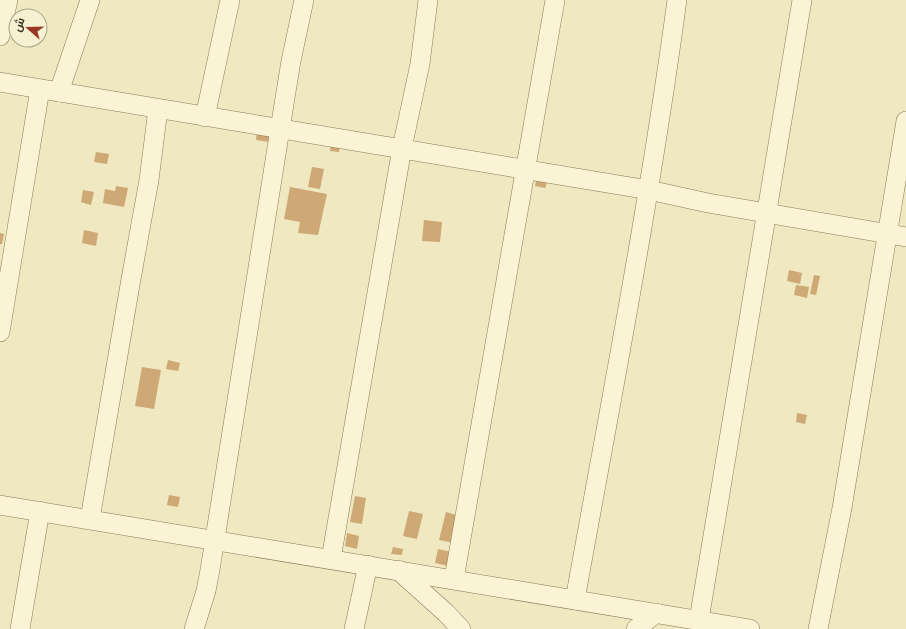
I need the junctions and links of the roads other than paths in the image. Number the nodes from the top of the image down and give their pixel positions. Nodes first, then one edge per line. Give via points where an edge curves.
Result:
1 (8, 0) edge
2 (90, 0) edge
3 (230, 0) edge
4 (304, 0) edge
5 (428, 0) edge
6 (555, 0) edge
7 (677, 0) edge
8 (802, 0) edge
9 (0, 36) edge
10 (0, 82) edge
11 (40, 89) junction
12 (60, 92) junction
13 (158, 109) junction
14 (205, 117) junction
15 (906, 121) edge
16 (280, 129) junction
17 (402, 148) junction
18 (525, 170) junction
19 (648, 190) junction
20 (768, 213) junction
21 (897, 236) edge
22 (0, 332) edge
23 (0, 505) edge
24 (40, 511) junction
25 (90, 519) junction
26 (215, 540) junction
27 (330, 559) junction
28 (368, 565) junction
29 (398, 570) junction
30 (454, 579) junction
31 (575, 600) junction
32 (656, 613) junction
33 (698, 620) junction
34 (674, 623) edge
35 (20, 629) edge
36 (194, 629) edge
37 (354, 629) edge
38 (461, 629) edge
39 (636, 629) edge
40 (750, 629) edge
41 (818, 629) edge

1 - 9 street
2 - 12 street
3 - 14 street
4 - 16 street
5 - 17 street via 420,64
6 - 18 street
7 - 19 street
8 - 20 street
10 - 11 street
11 - 12 street
11 - 22 street
12 - 13 street
13 - 14 street
13 - 25 street via 149,180
14 - 16 street
15 - 21 street
16 - 17 street
16 - 26 street
17 - 18 street
17 - 27 street
18 - 19 street
18 - 30 street
19 - 20 street
19 - 31 street
20 - 21 street
20 - 33 street
21 - 41 street
23 - 24 street
24 - 25 street
24 - 35 street
25 - 26 street
26 - 27 street
26 - 36 street via 206,591
27 - 28 street
28 - 29 street
28 - 37 street
29 - 30 street
29 - 38 street
30 - 31 street
31 - 32 street
32 - 34 street
32 - 39 street
33 - 34 street
33 - 40 street

